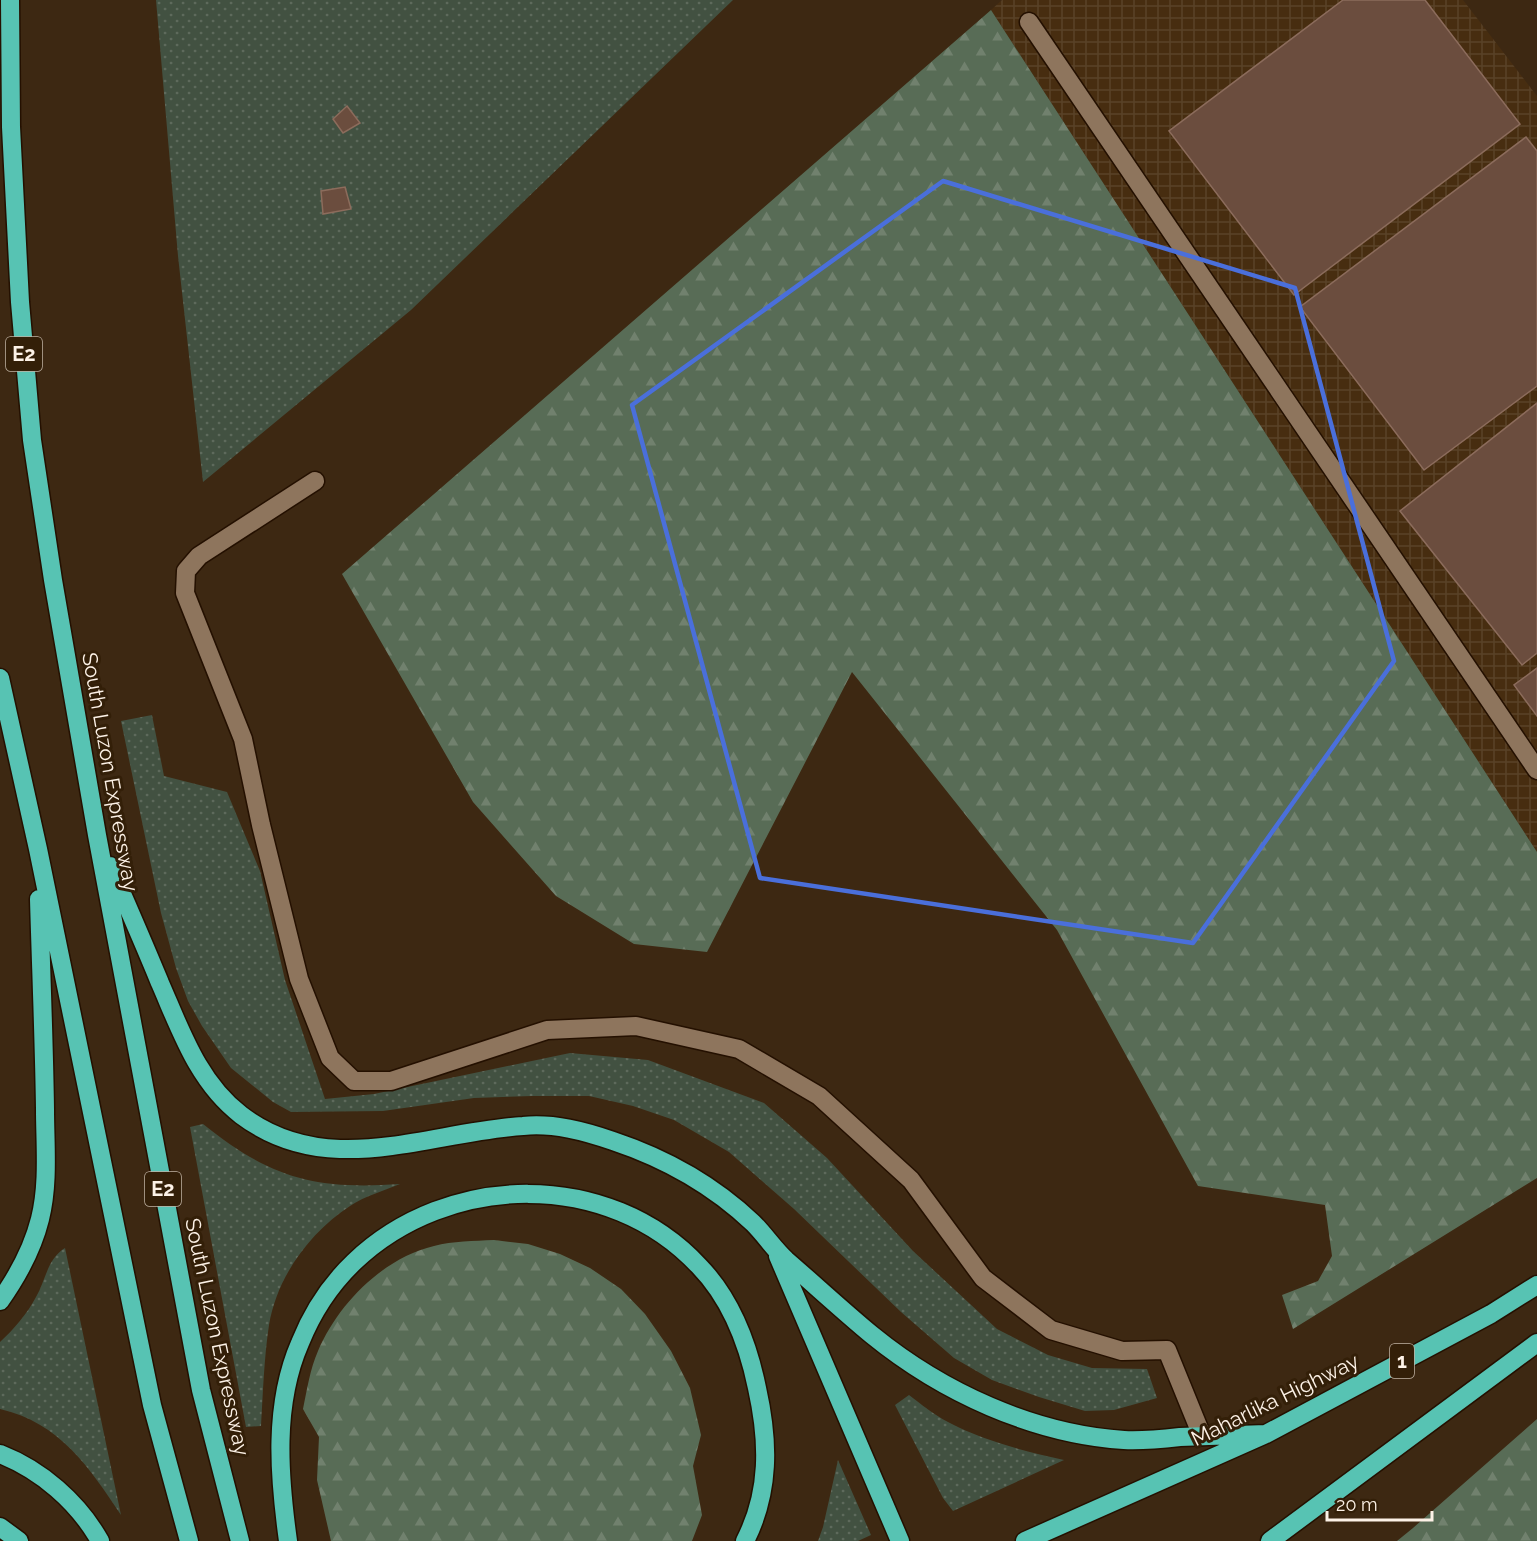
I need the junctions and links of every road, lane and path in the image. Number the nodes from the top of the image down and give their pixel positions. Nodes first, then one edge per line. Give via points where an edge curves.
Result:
1 (10, 0) edge
2 (1029, 22) dead end
3 (315, 481) dead end
4 (0, 678) edge
5 (1537, 770) edge
6 (97, 835) junction
7 (38, 849) junction
8 (775, 1250) junction
9 (1537, 1285) edge
10 (0, 1300) edge
11 (1537, 1344) edge
12 (1266, 1434) junction
13 (1202, 1436) junction
14 (0, 1454) edge
15 (0, 1527) edge
16 (19, 1541) edge
17 (100, 1541) edge
18 (189, 1541) edge
19 (240, 1541) edge
20 (288, 1541) edge
21 (745, 1541) edge
22 (900, 1541) edge
23 (1025, 1541) edge
24 (1270, 1541) edge

1 - 6 highway, South Luzon Expressway / E2 via 11,127 32,440
2 - 5 street
3 - 13 street via 199,556 186,572 185,593 243,739 299,979 330,1058 354,1081 391,1081 547,1030 636,1026 739,1049 819,1096 911,1180 983,1278 1051,1330 1122,1351 1167,1350
4 - 7 highway
6 - 8 highway via 190,1053 221,1096 262,1128 286,1140 339,1150 386,1148 525,1125 568,1128 640,1151 682,1172 730,1203
6 - 19 highway, South Luzon Expressway / E2 via 201,1390
7 - 10 highway via 44,1198 31,1244
7 - 18 highway via 152,1405
8 - 13 highway via 874,1336 931,1374 1003,1412 1063,1432 1094,1437 1128,1440
8 - 22 highway
9 - 12 highway, Maharlika Highway / 1 via 1491,1314
11 - 24 highway
12 - 13 highway
12 - 23 highway, Maharlika Highway / 1
14 - 17 highway via 17,1460 45,1479 70,1502
15 - 16 highway
20 - 21 highway via 281,1442 285,1395 299,1344 330,1289 365,1252 426,1215 485,1196 528,1193 597,1203 643,1221 683,1250 718,1290 747,1348 765,1428 763,1494

